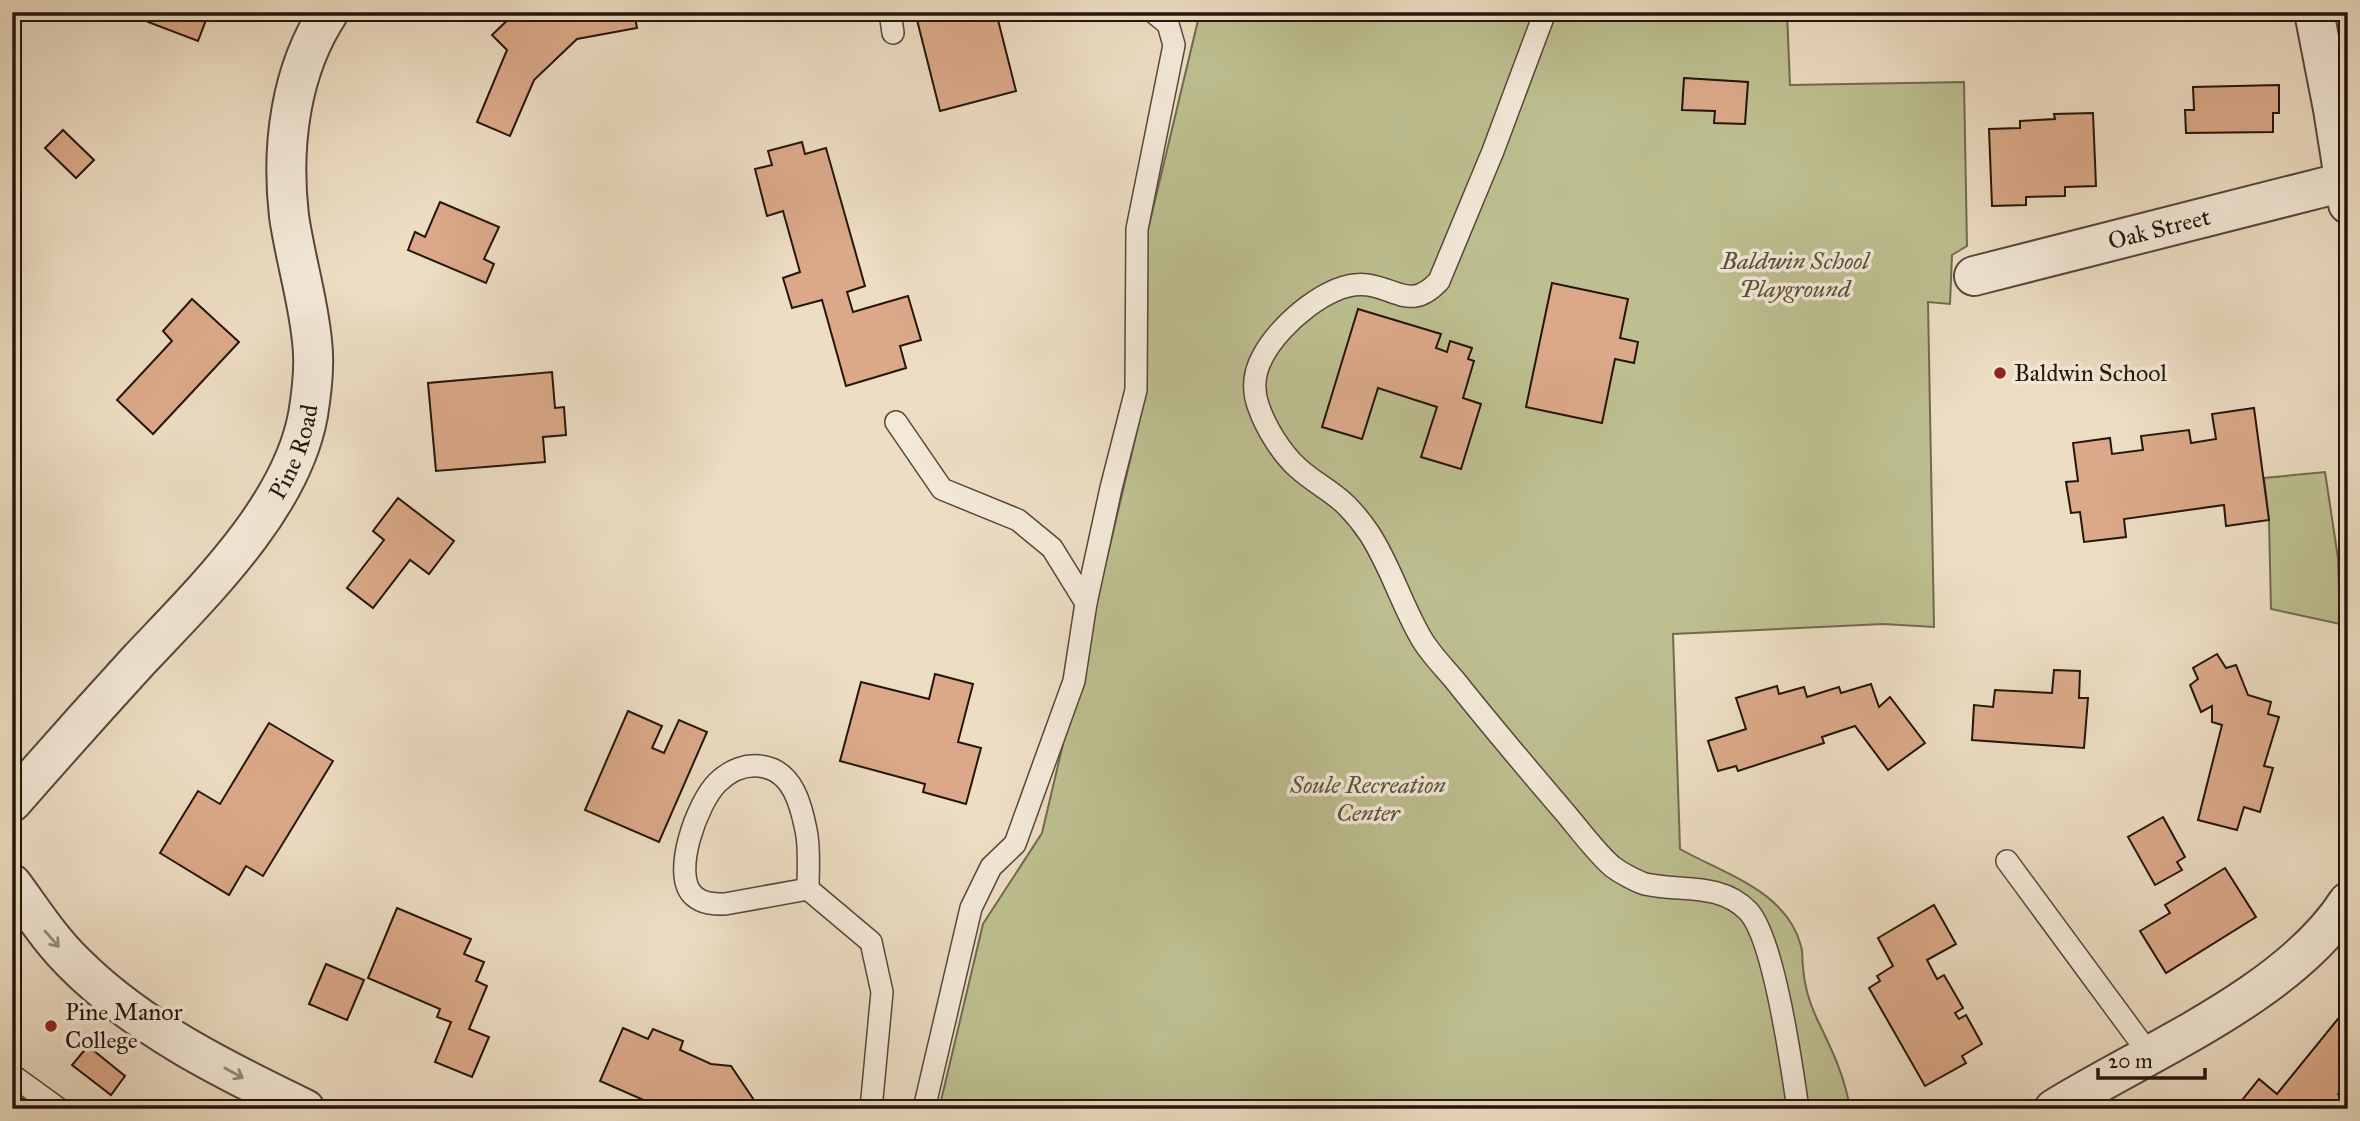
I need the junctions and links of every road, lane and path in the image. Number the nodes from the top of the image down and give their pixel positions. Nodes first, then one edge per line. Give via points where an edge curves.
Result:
1 (329, 12) edge
2 (1153, 12) edge
3 (1545, 12) edge
4 (2314, 12) edge
5 (2340, 107) edge
6 (2346, 193) edge
7 (1974, 276) dead end
8 (896, 422) dead end
9 (1086, 603) junction
10 (12, 802) edge
11 (2007, 861) dead end
12 (12, 884) edge
13 (808, 889) junction
14 (2348, 902) edge
15 (2150, 1055) junction
16 (12, 1075) edge
17 (59, 1109) edge
18 (305, 1109) edge
19 (871, 1109) edge
20 (924, 1109) edge
21 (1798, 1109) edge
22 (2054, 1109) edge

1 - 10 street, Pine Road via 303,65 286,153 289,216 313,342 310,395 300,443 269,506 228,563
2 - 9 lane via 1168,24 1174,45 1137,229 1136,390
3 - 21 lane via 1439,281 1414,297 1366,285 1351,286 1300,312 1273,339 1258,365 1257,400 1275,439 1297,468 1346,505 1369,533 1420,637 1612,867 1644,884 1724,895 1749,913 1763,941 1779,1002
4 - 5 street
5 - 6 street
6 - 7 street, Oak Street
8 - 9 lane via 942,489 1018,520 1052,548
9 - 20 lane via 1074,681 1015,844 991,867 971,908
11 - 15 lane
12 -> 18 street via 74,964 122,1006 188,1048
13 - 13 lane via 807,831 794,789 774,769 758,765 737,768 717,783 701,807 685,858 686,884 693,895 713,904
13 - 19 lane via 871,942 881,992
14 - 15 street via 2286,968
15 - 22 street
16 - 17 lane

